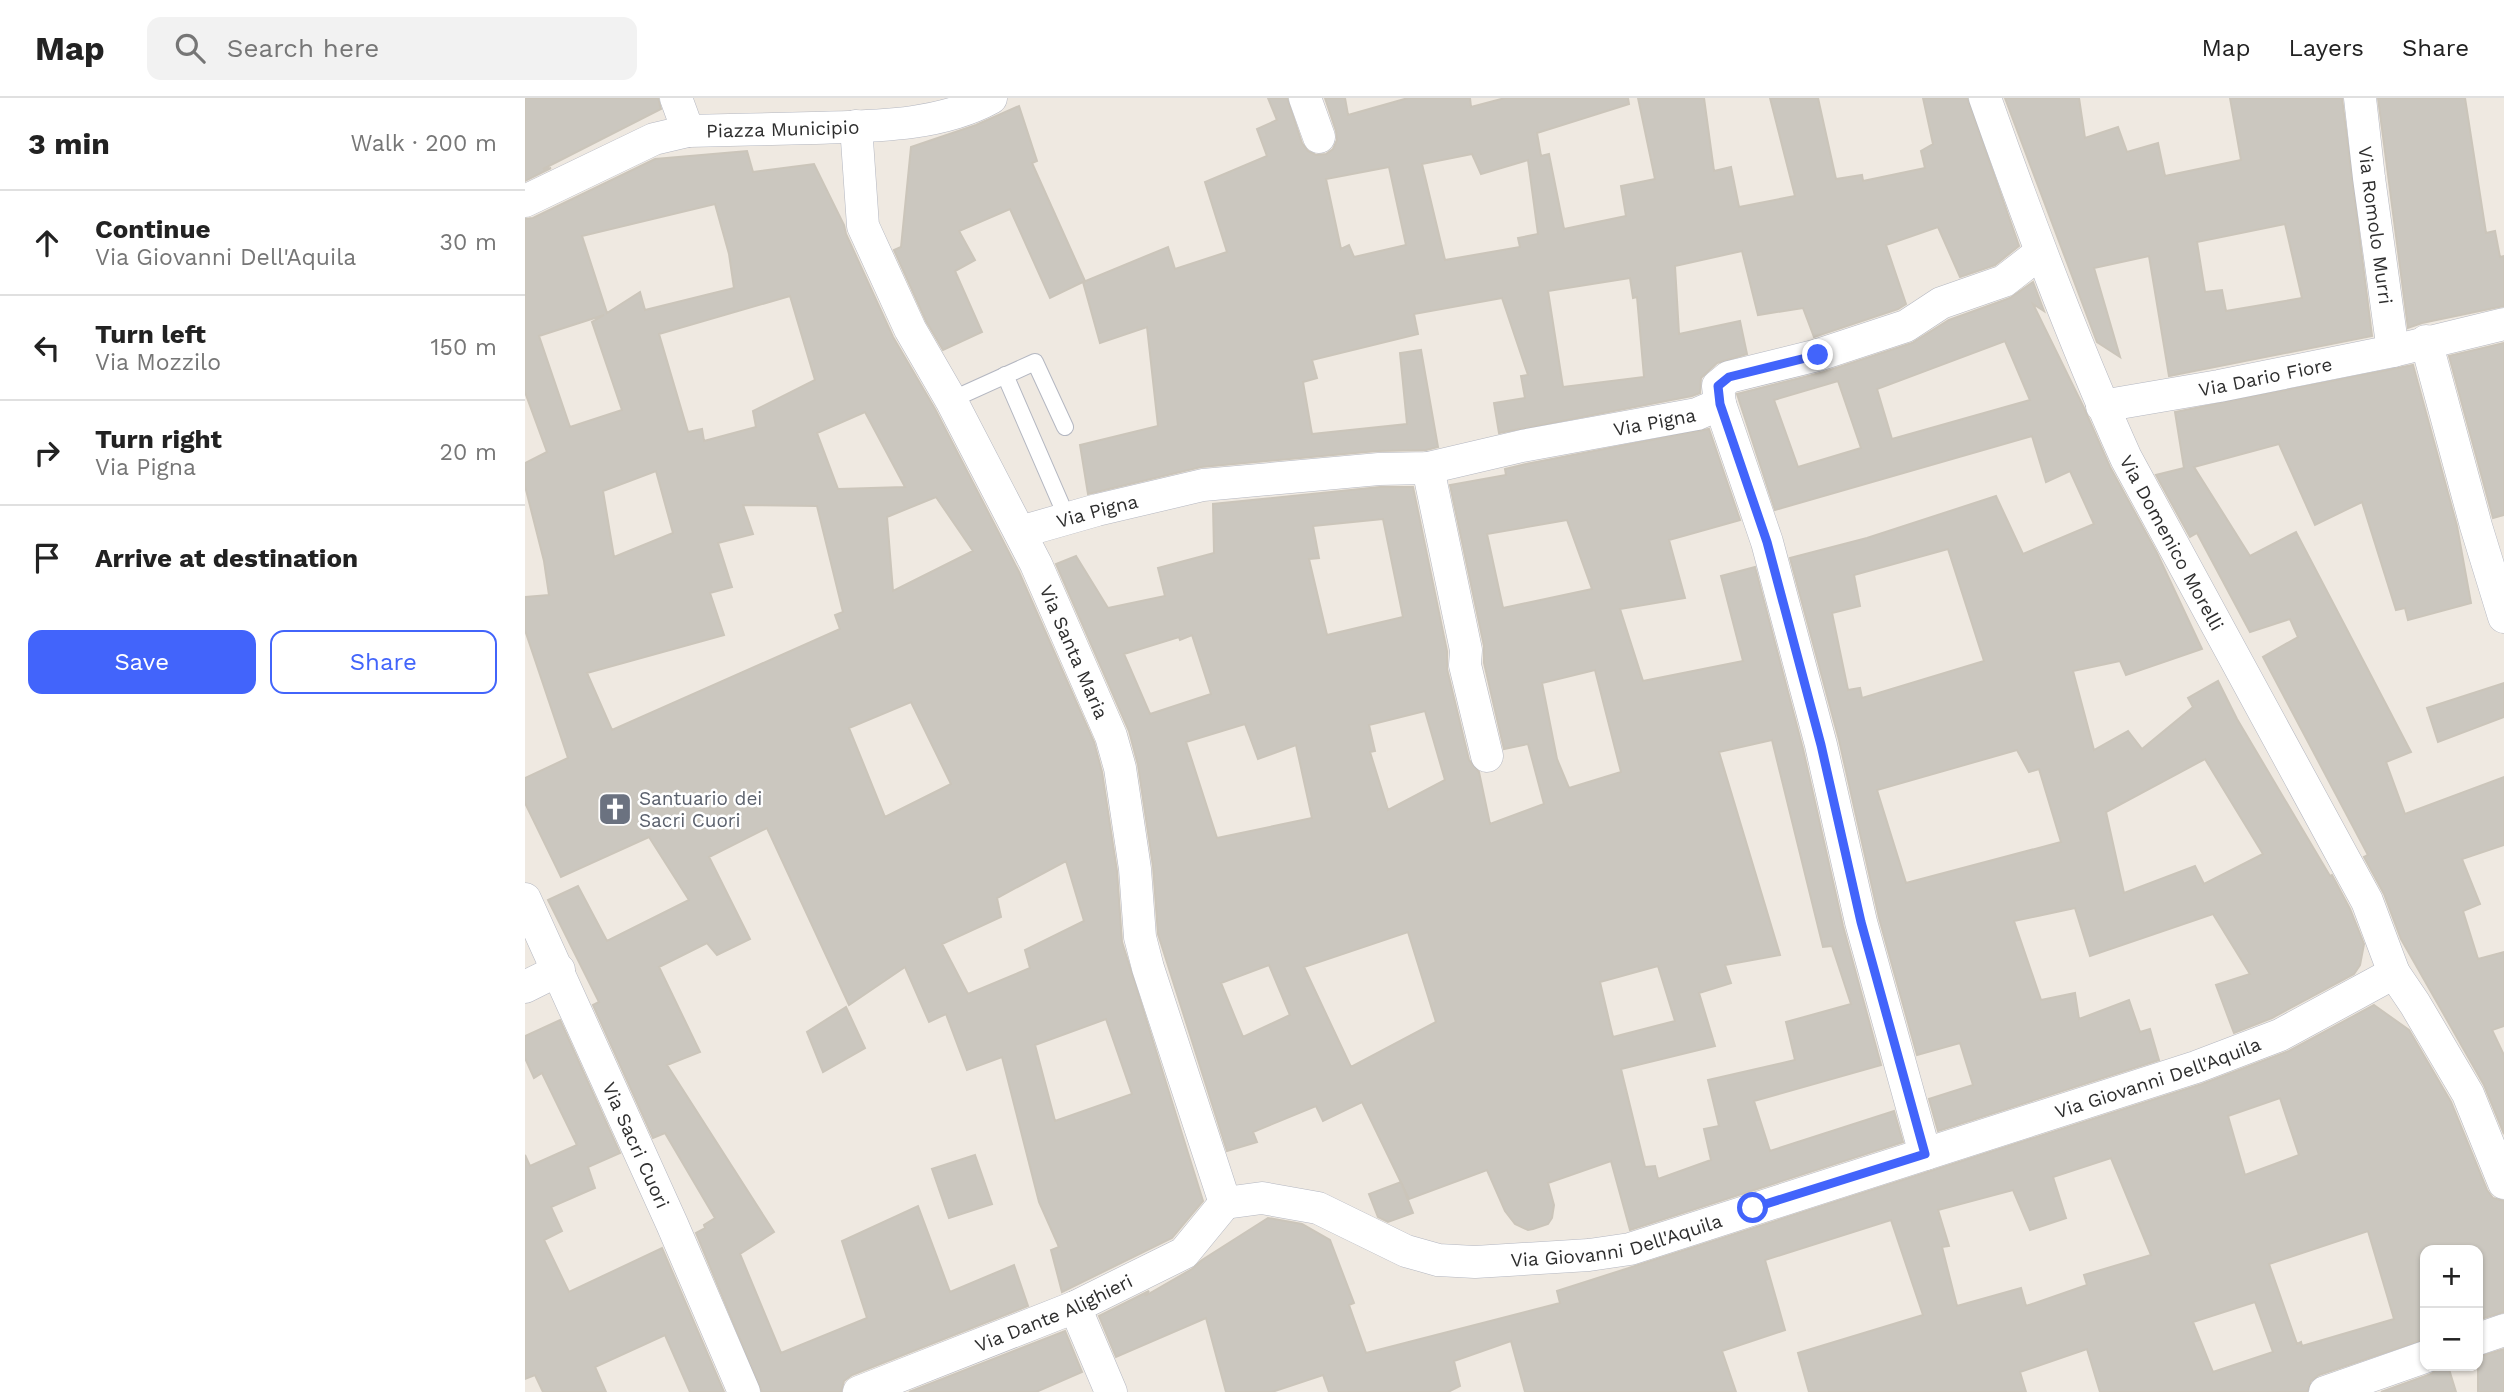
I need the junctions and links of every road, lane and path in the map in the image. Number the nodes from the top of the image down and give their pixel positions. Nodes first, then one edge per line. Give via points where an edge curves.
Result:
1 (676, 98) edge
2 (991, 98) edge
3 (1305, 98) edge
4 (1985, 98) edge
5 (2360, 98) edge
6 (874, 116) edge
7 (688, 131) junction
8 (1319, 137) dead end
9 (525, 201) edge
10 (2040, 253) junction
11 (2504, 324) edge
12 (2426, 341) junction
13 (2393, 351) junction
14 (1005, 375) junction
15 (951, 400) junction
16 (1720, 404) junction
17 (2102, 406) junction
18 (1065, 427) dead end
19 (1428, 468) junction
20 (1067, 518) junction
21 (1020, 532) junction
22 (2504, 617) edge
23 (1487, 756) dead end
24 (525, 899) edge
25 (559, 970) junction
26 (2394, 973) junction
27 (525, 987) edge
28 (1925, 1154) junction
29 (2504, 1183) edge
30 (1225, 1203) junction
31 (1075, 1307) junction
32 (2504, 1330) edge
33 (2483, 1337) edge
34 (2420, 1359) edge
35 (744, 1392) edge
36 (859, 1392) edge
37 (1111, 1392) edge
38 (2325, 1392) edge

1 - 7 street, Piazza Municipio
2 - 6 street, Piazza Municipio via 938,118
3 - 8 street
4 - 10 street, Via Domenico Morelli
5 - 13 street, Via Romolo Murri
6 - 7 street, Piazza Municipio
6 - 15 street, Via Santa Maria via 863,226 910,329
7 - 9 street via 654,139
10 - 16 street, Via Pigna via 2004,281 1941,303 1906,326 1818,355 1729,377 1718,386
10 - 17 street, Via Domenico Morelli
11 - 12 street, Via Dario Fiore
12 - 13 street, Via Dario Fiore
12 - 22 street
13 - 17 street, Via Dario Fiore
14 - 15 lane
14 - 18 lane via 1035,362
14 - 20 lane
15 - 21 street, Via Santa Maria
16 - 19 street, Via Pigna via 1697,414
16 - 28 street via 1770,556 1821,745 1861,922
17 - 26 street, Via Domenico Morelli via 2367,901
19 - 20 street, Via Pigna via 1203,485
19 - 23 street
20 - 21 street, Via Pigna
21 - 30 street, Via Santa Maria via 1111,736 1135,869 1140,937
24 - 25 street, Via Sacri Cuori
25 - 27 street
25 - 35 street, Via Sacri Cuori
26 - 28 street, Via Giovanni Dell'Aquila via 2280,1035 2208,1063
26 - 29 street, Via Domenico Morelli via 2468,1094
28 - 30 street, Via Giovanni Dell'Aquila via 1630,1249 1589,1255 1438,1260 1406,1251 1318,1209 1262,1198
30 - 31 street, Via Dante Alighieri via 1184,1253
31 - 36 street, Via Dante Alighieri
31 - 37 street
32 - 33 street
34 - 38 street

